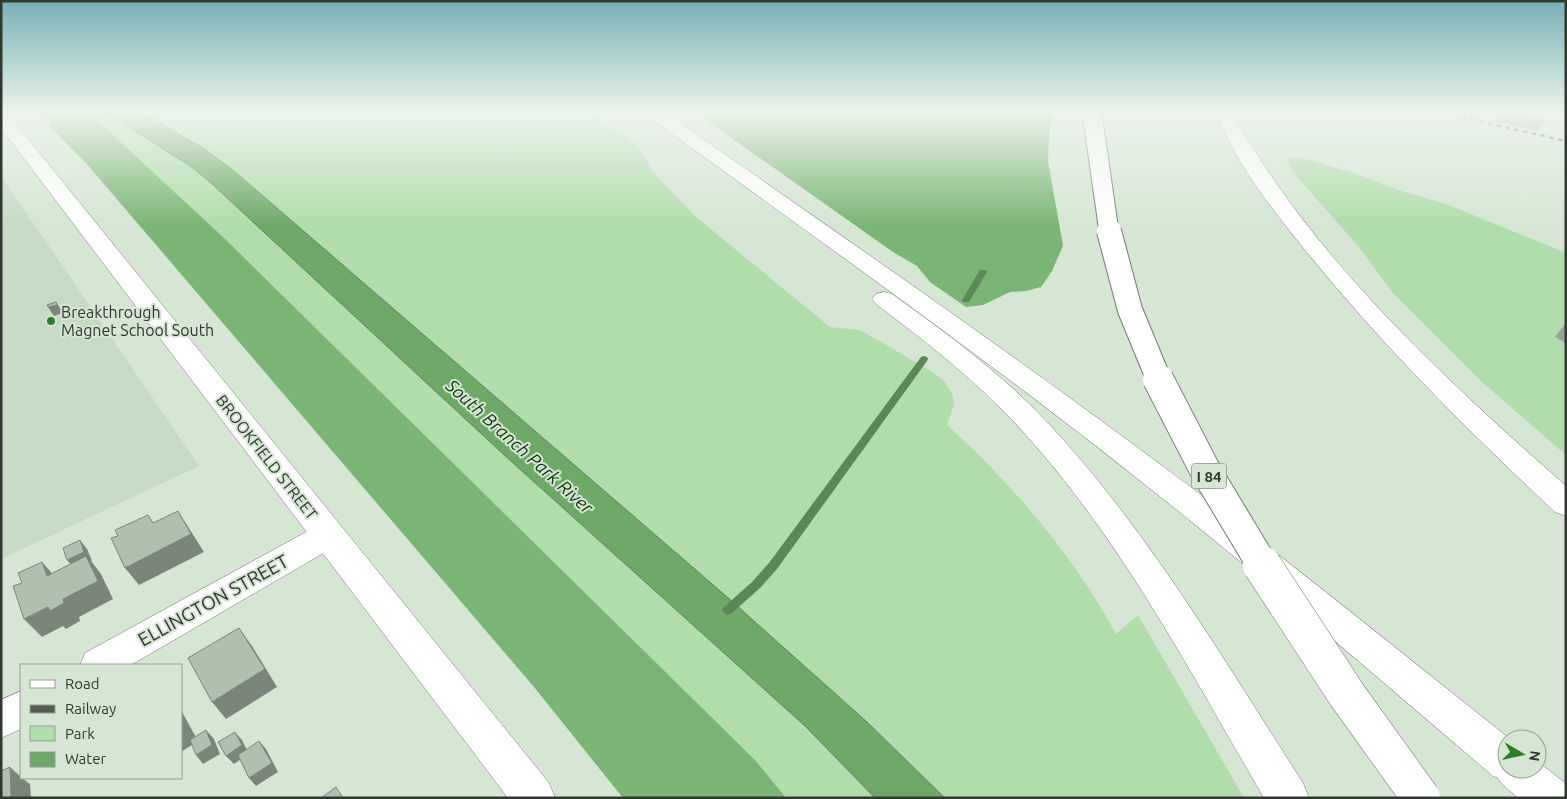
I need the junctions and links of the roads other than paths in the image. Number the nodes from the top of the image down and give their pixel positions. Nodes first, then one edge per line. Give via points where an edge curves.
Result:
1 (27, 150) edge
2 (682, 150) edge
3 (707, 150) edge
4 (1097, 150) edge
5 (1247, 150) edge
6 (1566, 504) edge
7 (328, 535) junction
8 (100, 664) edge
9 (20, 710) edge
10 (1, 720) edge
11 (1497, 754) edge
12 (1527, 779) edge
13 (534, 798) edge
14 (1288, 798) edge
15 (1421, 798) edge
16 (1550, 798) edge

1 - 7 main road, BROOKFIELD STREET
2 - 14 main road via 946,345 1037,428 1088,489 1136,555
3 - 11 main road via 1126,454 1253,553
4 - 15 main road, I 84, bridge via 1105,214 1117,265 1137,329 1164,392 1214,485 1273,583
5 - 6 main road via 1313,246 1371,313 1444,390
7 - 8 main road, ELLINGTON STREET
7 - 13 main road, BROOKFIELD STREET
9 - 10 main road
12 - 16 main road

